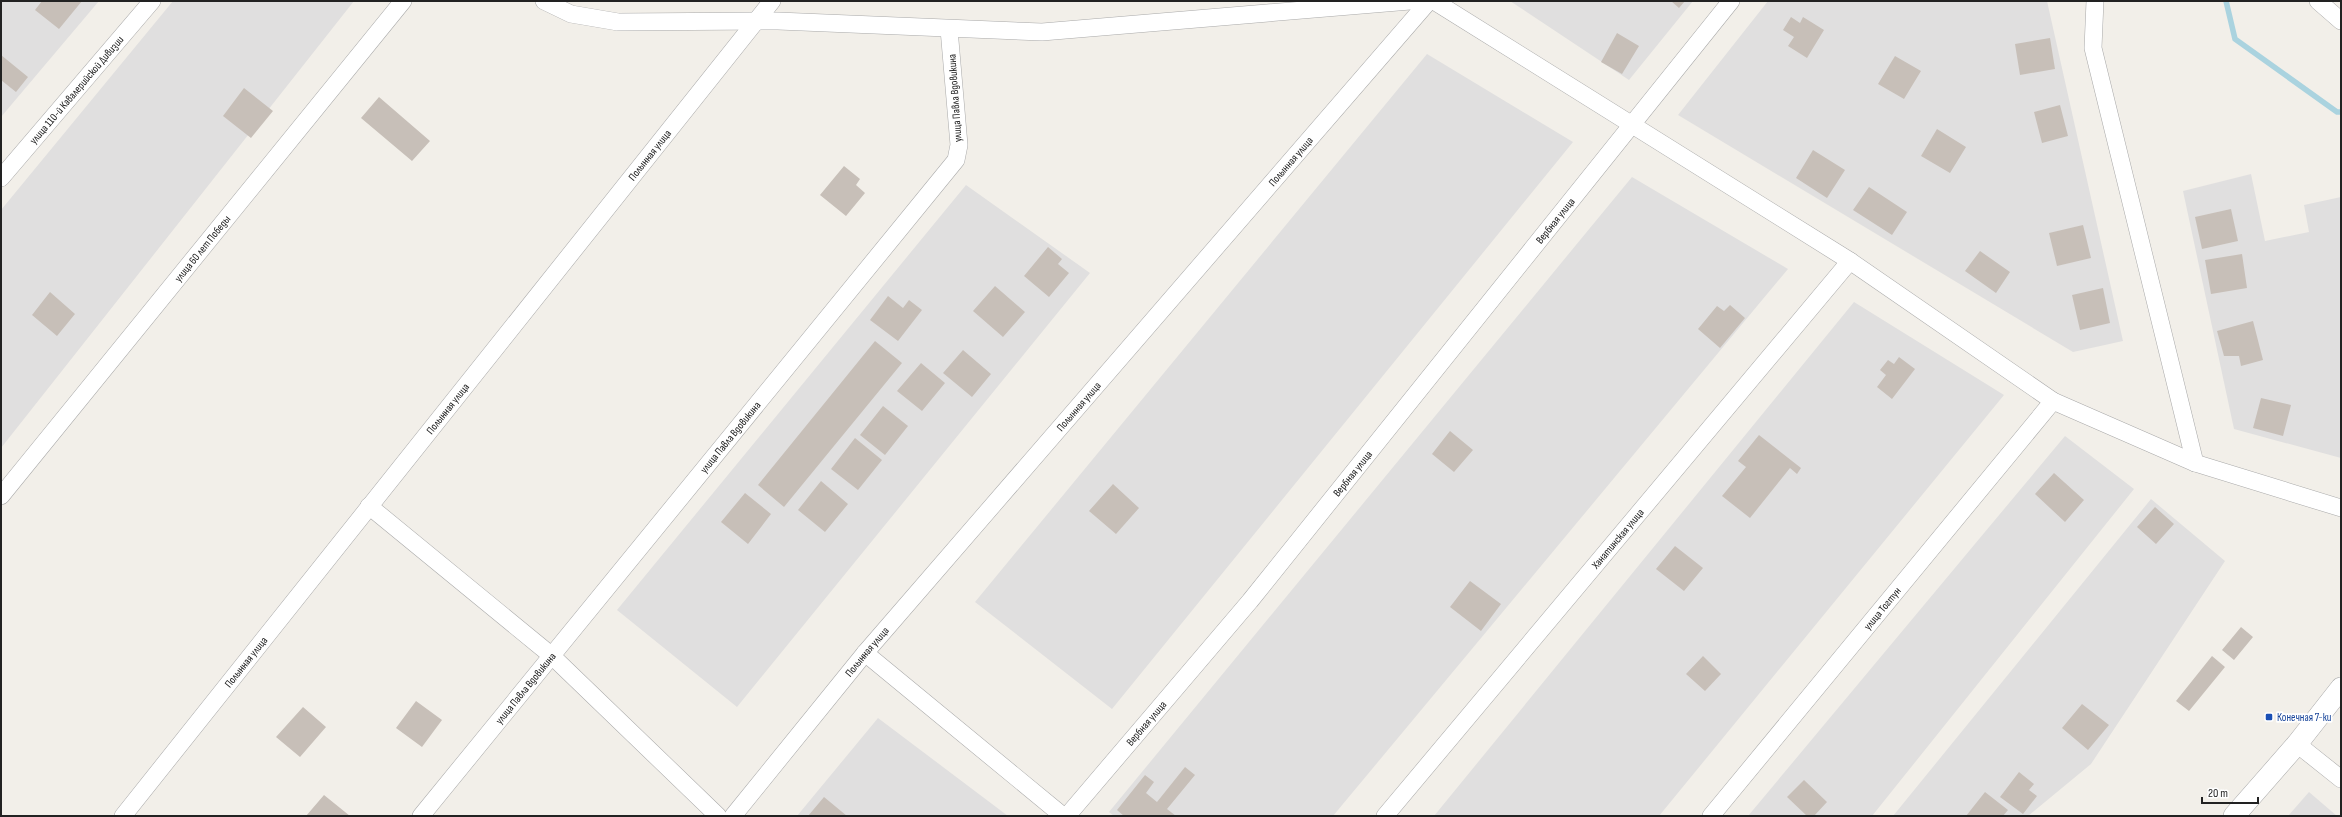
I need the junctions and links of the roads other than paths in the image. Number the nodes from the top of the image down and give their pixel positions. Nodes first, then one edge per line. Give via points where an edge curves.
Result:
1 (152, 1) edge
2 (403, 1) edge
3 (544, 1) edge
4 (772, 1) edge
5 (1410, 1) edge
6 (1429, 1) edge
7 (1434, 1) edge
8 (1731, 1) edge
9 (2095, 1) edge
10 (2318, 1) edge
11 (756, 21) junction
12 (2341, 21) edge
13 (949, 29) junction
14 (1632, 125) junction
15 (1, 178) edge
16 (1850, 260) junction
17 (2053, 401) junction
18 (2195, 463) junction
19 (1, 496) edge
20 (370, 506) junction
21 (2341, 508) edge
22 (865, 653) junction
23 (552, 656) junction
24 (2341, 688) edge
25 (2297, 744) junction
26 (2341, 779) edge
27 (123, 816) edge
28 (421, 816) edge
29 (718, 816) edge
30 (733, 816) edge
31 (1063, 816) edge
32 (1067, 816) edge
33 (1384, 816) edge
34 (1711, 816) edge
35 (2234, 816) edge

1 - 15 street, улица 110-й Кавалерийской Дивизии
2 - 19 street, улица 60 лет Победы
3 - 11 street via 571,14 618,22
4 - 11 street, Полынная улица
5 - 13 street via 1042,32
6 - 22 street, Полынная улица
7 - 14 street
8 - 14 street, Вербная улица
9 - 18 street via 2094,48
10 - 12 street
11 - 13 street
11 - 20 street, Полынная улица
13 - 23 street, улица Павла Вдовикина via 959,145 956,160
14 - 16 street
14 - 32 street, Вербная улица via 1250,601
16 - 17 street
16 - 33 street, Ханатинская улица
17 - 18 street
17 - 34 street, улица Тогтун
18 - 21 street
20 - 23 street
20 - 27 street, Полынная улица
22 - 30 street, Полынная улица
22 - 31 street
23 - 28 street, улица Павла Вдовикина
23 - 29 street
24 - 25 street
25 - 26 street
25 - 35 street

